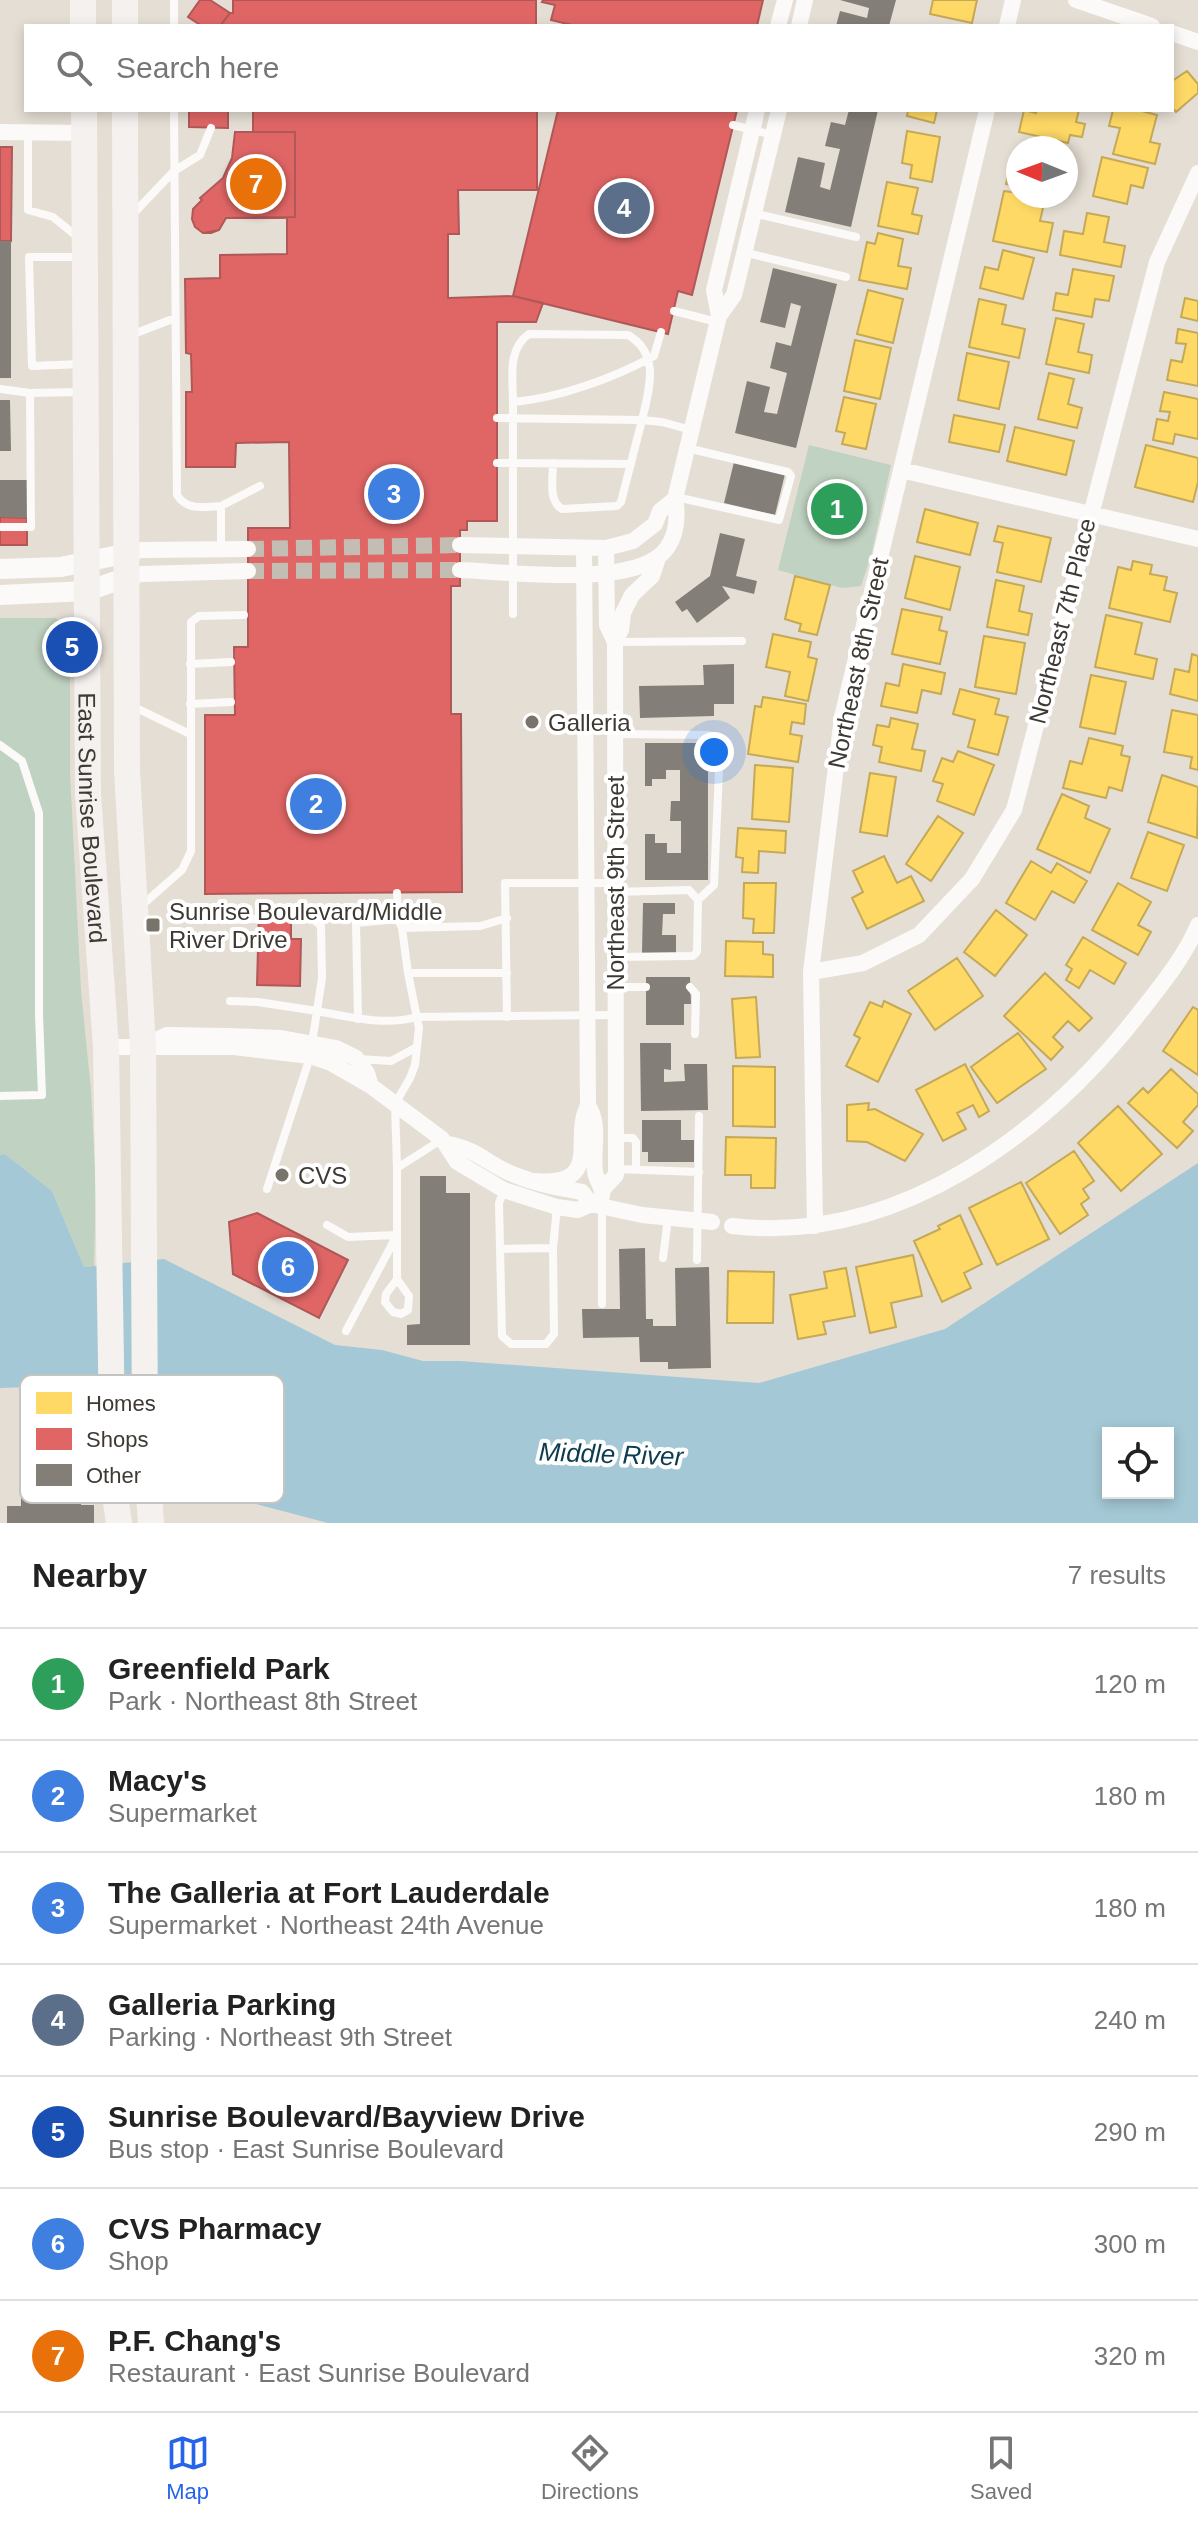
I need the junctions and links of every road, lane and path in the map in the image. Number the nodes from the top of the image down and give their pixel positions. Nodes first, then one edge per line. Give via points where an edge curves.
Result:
1 (83, 0) edge
2 (125, 0) edge
3 (174, 0) edge
4 (785, 0) edge
5 (805, 0) edge
6 (1013, 0) edge
7 (1076, 0) edge
8 (83, 24) edge
9 (125, 24) edge
10 (174, 24) edge
11 (779, 24) edge
12 (799, 24) edge
13 (1007, 24) edge
14 (1146, 24) edge
15 (1174, 34) edge
16 (1198, 42) edge
17 (125, 112) edge
18 (174, 112) edge
19 (757, 112) edge
20 (779, 112) edge
21 (987, 112) edge
22 (84, 121) edge
23 (733, 125) dead end
24 (211, 128) dead end
25 (753, 130) junction
26 (0, 132) edge
27 (28, 132) junction
28 (773, 135) junction
29 (174, 171) junction
30 (1198, 173) edge
31 (126, 183) junction
32 (753, 213) junction
33 (126, 221) junction
34 (856, 237) dead end
35 (85, 250) junction
36 (743, 252) junction
37 (846, 277) dead end
38 (674, 311) dead end
39 (175, 318) junction
40 (718, 319) junction
41 (661, 332) dead end
42 (127, 337) junction
43 (85, 364) junction
44 (0, 389) edge
45 (85, 392) junction
46 (30, 393) junction
47 (513, 402) junction
48 (497, 418) dead end
49 (513, 418) junction
50 (642, 420) junction
51 (691, 430) junction
52 (687, 448) junction
53 (497, 463) dead end
54 (513, 463) junction
55 (553, 463) junction
56 (631, 464) junction
57 (901, 470) junction
58 (260, 486) dead end
59 (675, 498) junction
60 (221, 506) junction
61 (1090, 512) junction
62 (0, 527) edge
63 (1198, 539) edge
64 (460, 545) tunnel mouth
65 (514, 546) junction
66 (584, 548) junction
67 (606, 548) junction
68 (221, 549) junction
69 (248, 549) tunnel mouth
70 (658, 558) junction
71 (86, 564) junction
72 (128, 565) junction
73 (0, 569) edge
74 (460, 570) tunnel mouth
75 (248, 571) tunnel mouth
76 (513, 572) junction
77 (584, 573) junction
78 (606, 574) junction
79 (87, 591) junction
80 (0, 595) edge
81 (513, 614) dead end
82 (244, 615) dead end
83 (742, 641) dead end
84 (615, 642) junction
85 (231, 662) dead end
86 (190, 664) junction
87 (231, 702) dead end
88 (128, 704) junction
89 (190, 704) junction
90 (190, 734) junction
91 (616, 734) junction
92 (0, 745) edge
93 (586, 883) junction
94 (615, 888) junction
95 (397, 893) dead end
96 (698, 900) junction
97 (135, 911) junction
98 (507, 918) junction
99 (258, 919) dead end
100 (291, 919) dead end
101 (229, 920) dead end
102 (400, 923) junction
103 (1198, 925) edge
104 (615, 957) junction
105 (811, 972) junction
106 (408, 973) junction
107 (507, 973) junction
108 (615, 987) junction
109 (646, 987) dead end
110 (690, 987) dead end
111 (230, 1001) dead end
112 (317, 1011) junction
113 (615, 1015) junction
114 (587, 1016) junction
115 (417, 1017) junction
116 (507, 1017) junction
117 (358, 1019) junction
118 (695, 1034) dead end
119 (143, 1046) junction
120 (106, 1047) junction
121 (417, 1047) junction
122 (311, 1050) junction
123 (356, 1058) junction
124 (371, 1086) junction
125 (0, 1096) edge
126 (395, 1104) junction
127 (588, 1106) junction
128 (699, 1116) dead end
129 (616, 1138) junction
130 (444, 1142) junction
131 (397, 1168) junction
132 (616, 1169) junction
133 (636, 1169) junction
134 (699, 1172) junction
135 (533, 1181) junction
136 (267, 1189) dead end
137 (504, 1190) junction
138 (598, 1200) junction
139 (557, 1207) junction
140 (668, 1218) junction
141 (705, 1222) junction
142 (327, 1225) dead end
143 (732, 1226) dead end
144 (815, 1226) junction
145 (397, 1235) junction
146 (553, 1248) junction
147 (501, 1249) junction
148 (663, 1258) dead end
149 (697, 1260) dead end
150 (397, 1279) dead end
151 (602, 1304) dead end
152 (346, 1331) dead end
153 (112, 1375) edge
154 (145, 1375) edge
155 (116, 1503) edge
156 (150, 1503) edge
157 (119, 1523) edge
158 (151, 1523) edge

1 - 8 main road
2 - 9 main road
3 - 10 lane
4 - 11 street
5 - 12 street
6 - 13 street
7 - 14 street
15 - 16 street
17 - 31 main road, East Sunrise Boulevard
18 - 29 lane
19 - 25 street
20 - 28 street
21 - 57 street, Northeast 8th Street
22 - 27 street
22 - 31 main road via 108,149
22 - 35 main road, East Sunrise Boulevard
23 - 25 lane
24 - 29 lane via 200,155
25 - 28 lane
25 - 40 street via 714,290
26 - 27 street
27 - 35 lane via 28,210 53,217
28 - 32 street
29 - 33 lane
29 - 39 lane
30 - 61 street, Northeast 7th Place via 1157,262
31 - 33 main road, East Sunrise Boulevard
32 - 34 lane
32 - 36 street
33 - 42 main road, East Sunrise Boulevard
35 - 43 main road, East Sunrise Boulevard
35 - 43 lane via 29,257 32,366
36 - 37 lane
36 - 40 street via 734,295
38 - 40 lane
39 - 42 lane
39 - 60 lane via 177,495 189,507
40 - 51 street
41 - 47 lane via 654,356 638,365 543,399
42 - 72 main road, East Sunrise Boulevard
43 - 45 main road, East Sunrise Boulevard
44 - 46 lane
45 - 46 lane
45 - 71 main road, East Sunrise Boulevard
46 - 62 lane via 31,527
47 - 49 lane
47 - 50 lane via 515,350 529,334 628,335 641,344 652,369
48 - 49 lane
49 - 50 lane
49 - 54 lane
50 - 51 lane
50 - 56 lane
51 - 52 street
52 - 59 street
52 - 59 lane via 788,472 781,518
53 - 54 lane
54 - 55 lane
54 - 65 lane
55 - 56 lane
55 - 56 lane via 553,501 562,509 617,506
57 - 61 street
57 - 105 street, Northeast 8th Street via 842,717
58 - 60 lane
59 - 67 street via 633,541
59 - 70 street via 674,535
60 - 68 lane
61 - 63 street
61 - 105 street, Northeast 7th Place via 1014,810 972,879 919,935 863,963
64 - 65 street
65 - 66 street
65 - 76 lane
66 - 67 street
66 - 77 street, Northeast 9th Street
67 - 78 street, Northeast 9th Street
68 - 69 street
68 - 72 street via 142,550
70 - 78 street
70 - 84 street via 652,576 632,595
71 - 72 street
71 - 73 street
71 - 79 main road, East Sunrise Boulevard
72 - 75 street via 142,574
72 - 79 street
72 - 88 main road, East Sunrise Boulevard
74 - 76 street
76 - 77 street
76 - 81 lane
77 - 78 street
77 - 93 street, Northeast 9th Street
78 - 84 street, Northeast 9th Street via 607,625
79 - 80 street
79 - 120 main road, East Sunrise Boulevard via 88,794
82 - 86 lane via 199,616 191,622
83 - 84 lane
84 - 91 street, Northeast 9th Street
85 - 86 lane
86 - 89 lane
87 - 89 lane
88 - 90 lane
88 - 97 main road, East Sunrise Boulevard
89 - 90 lane
90 - 97 lane via 191,851 182,870
91 - 94 street, Northeast 9th Street
91 - 96 lane via 709,735 720,747 714,885
92 - 125 lane via 22,761 39,813 42,1095
93 - 94 lane
93 - 98 lane via 505,883
93 - 114 street, Northeast 9th Street
94 - 96 lane via 689,890
94 - 104 street, Northeast 9th Street
95 - 102 lane
96 - 104 lane via 693,956
97 - 119 main road, East Sunrise Boulevard
98 - 102 lane via 480,926
98 - 107 lane
99 - 101 lane
100 - 112 lane via 312,918 321,926
102 - 106 lane
102 - 117 lane via 356,923
103 - 144 street via 1189,946 1110,1051 1000,1150 892,1208
104 - 108 street, Northeast 9th Street
105 - 144 street, Northeast 8th Street
106 - 107 lane
106 - 115 lane
107 - 116 lane
108 - 109 lane
108 - 113 street, Northeast 9th Street
110 - 118 lane via 696,994
111 - 112 lane
112 - 117 lane
112 - 122 lane
113 - 114 lane
113 - 129 street, Northeast 9th Street
114 - 116 lane
114 - 127 street, Northeast 9th Street
115 - 116 lane
115 - 117 lane
115 - 121 lane
119 - 120 street
119 - 122 street via 167,1035 281,1038
119 - 154 main road, East Sunrise Boulevard
120 - 153 main road, East Sunrise Boulevard
121 - 123 lane via 391,1061
121 - 126 lane via 410,1078
122 - 123 street via 336,1048
122 - 124 street
122 - 136 lane
123 - 124 street
124 - 126 street
126 - 130 street
126 - 131 lane
127 - 135 street, Northeast 9th Street via 581,1162 568,1177
127 - 138 street, Northeast 9th Street via 595,1115
128 - 134 lane
129 - 132 street, Northeast 9th Street
129 - 133 lane via 636,1142
130 - 131 lane
130 - 135 street via 467,1147
130 - 137 street via 457,1162
131 - 145 lane
132 - 133 lane
132 - 138 street
133 - 134 lane
134 - 141 lane
135 - 138 street
137 - 139 street
137 - 147 lane via 499,1203
138 - 139 street via 578,1210
138 - 140 street
138 - 151 lane
139 - 146 lane
140 - 141 street
140 - 148 lane
141 - 149 lane
142 - 145 lane via 348,1237
143 - 144 street
145 - 150 lane
145 - 152 lane
146 - 147 lane
146 - 147 lane via 554,1334 546,1344 511,1344 502,1336
155 - 157 main road, East Sunrise Boulevard
156 - 158 main road, East Sunrise Boulevard

